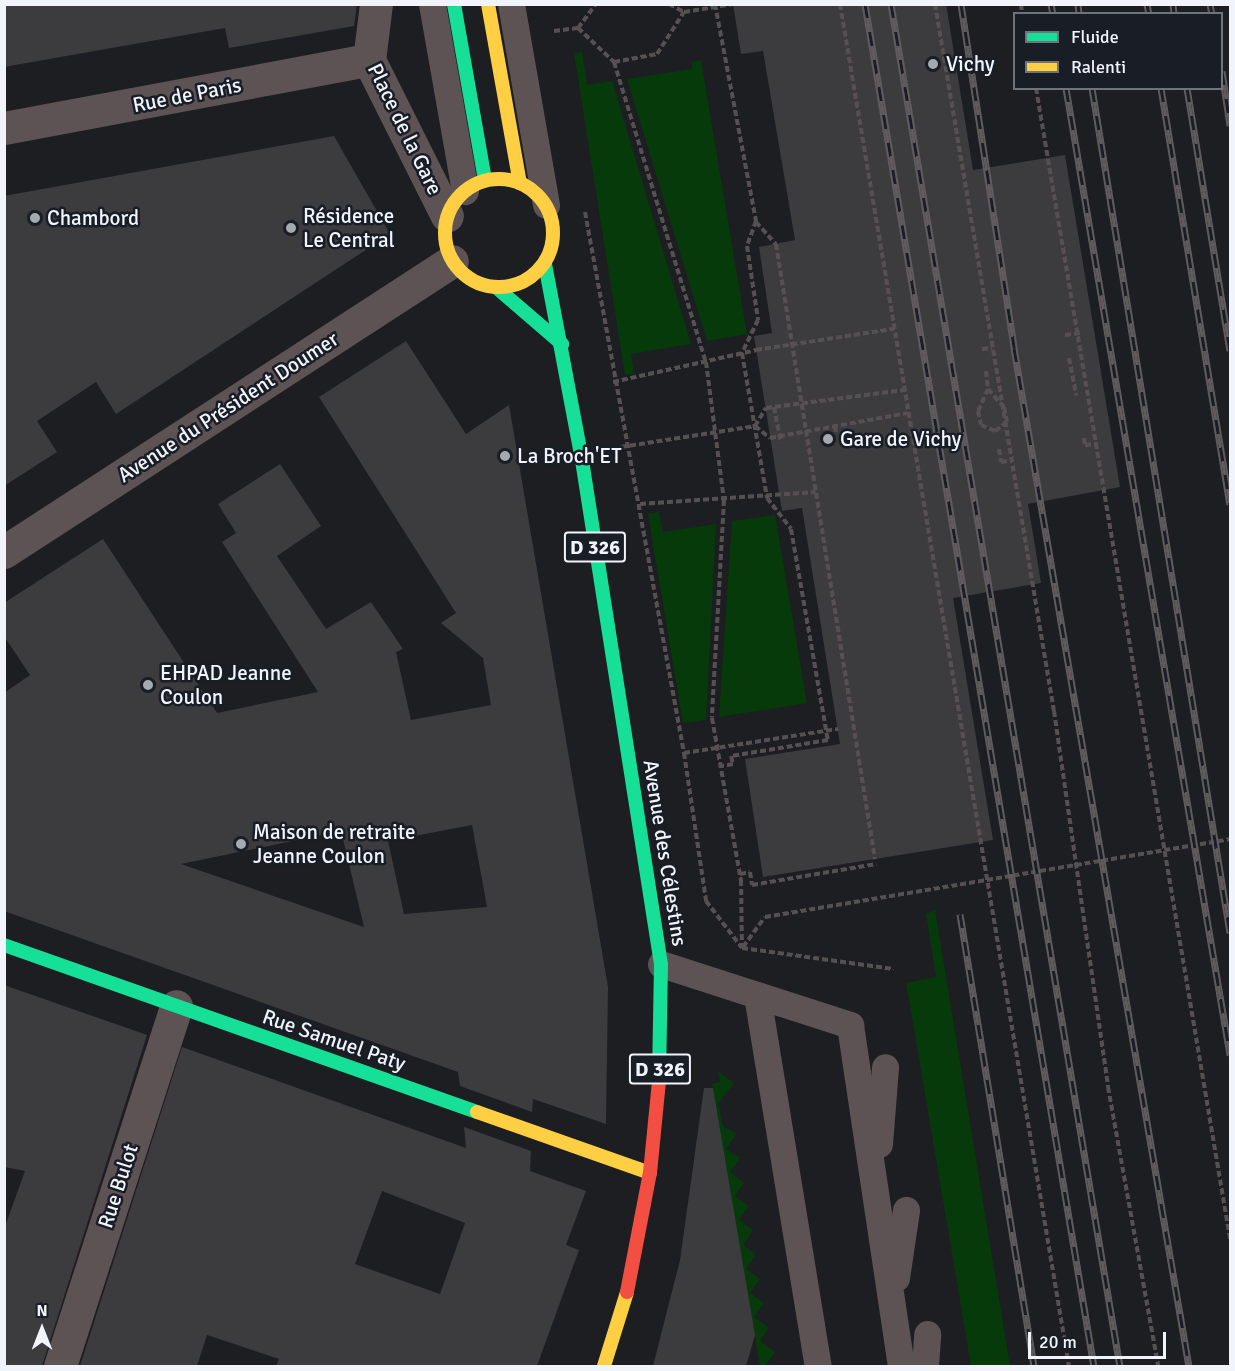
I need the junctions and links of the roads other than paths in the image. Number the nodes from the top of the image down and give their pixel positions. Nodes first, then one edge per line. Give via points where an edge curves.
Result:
1 (376, 4) edge
2 (432, 4) edge
3 (454, 4) edge
4 (488, 4) edge
5 (511, 4) edge
6 (369, 60) junction
7 (4, 128) edge
8 (520, 183) junction
9 (466, 196) junction
10 (546, 205) junction
11 (452, 261) junction
12 (545, 264) junction
13 (497, 288) junction
14 (562, 344) junction
15 (4, 552) edge
16 (4, 945) edge
17 (661, 964) junction
18 (758, 995) junction
19 (176, 1006) junction
20 (885, 1067) dead end
21 (650, 1173) junction
22 (875, 1190) junction
23 (906, 1210) dead end
24 (892, 1306) junction
25 (927, 1334) dead end
26 (60, 1366) edge
27 (604, 1366) edge
28 (818, 1366) edge
29 (901, 1366) edge
30 (925, 1366) edge

1 - 6 street, Place de la Gare
2 - 9 lane, Place de la Gare
3 - 9 main road
4 - 8 main road
5 - 10 lane
6 - 7 street, Rue de Paris
6 - 9 street, Place de la Gare
8 - 9 main road
8 - 10 main road
9 - 11 main road via 445,231
10 - 12 main road via 554,235
11 - 13 main road via 464,275
11 - 15 street, Avenue du Président Doumer
12 - 13 main road via 532,277
12 - 14 main road, Avenue des Célestins / D 326
13 - 14 main road
14 - 17 main road, Avenue des Célestins / D 326
16 - 19 main road, Rue Samuel Paty
17 - 18 lane
17 - 21 main road, Avenue des Célestins / D 326 via 662,1043
18 - 22 lane via 850,1025
18 - 28 lane
19 - 21 main road, Rue Samuel Paty
19 - 26 street, Rue Bulot
20 - 22 lane
21 - 27 main road, Avenue des Célestins / D 326 via 624,1305
22 - 24 lane
23 - 24 lane
24 - 29 lane
25 - 30 lane

